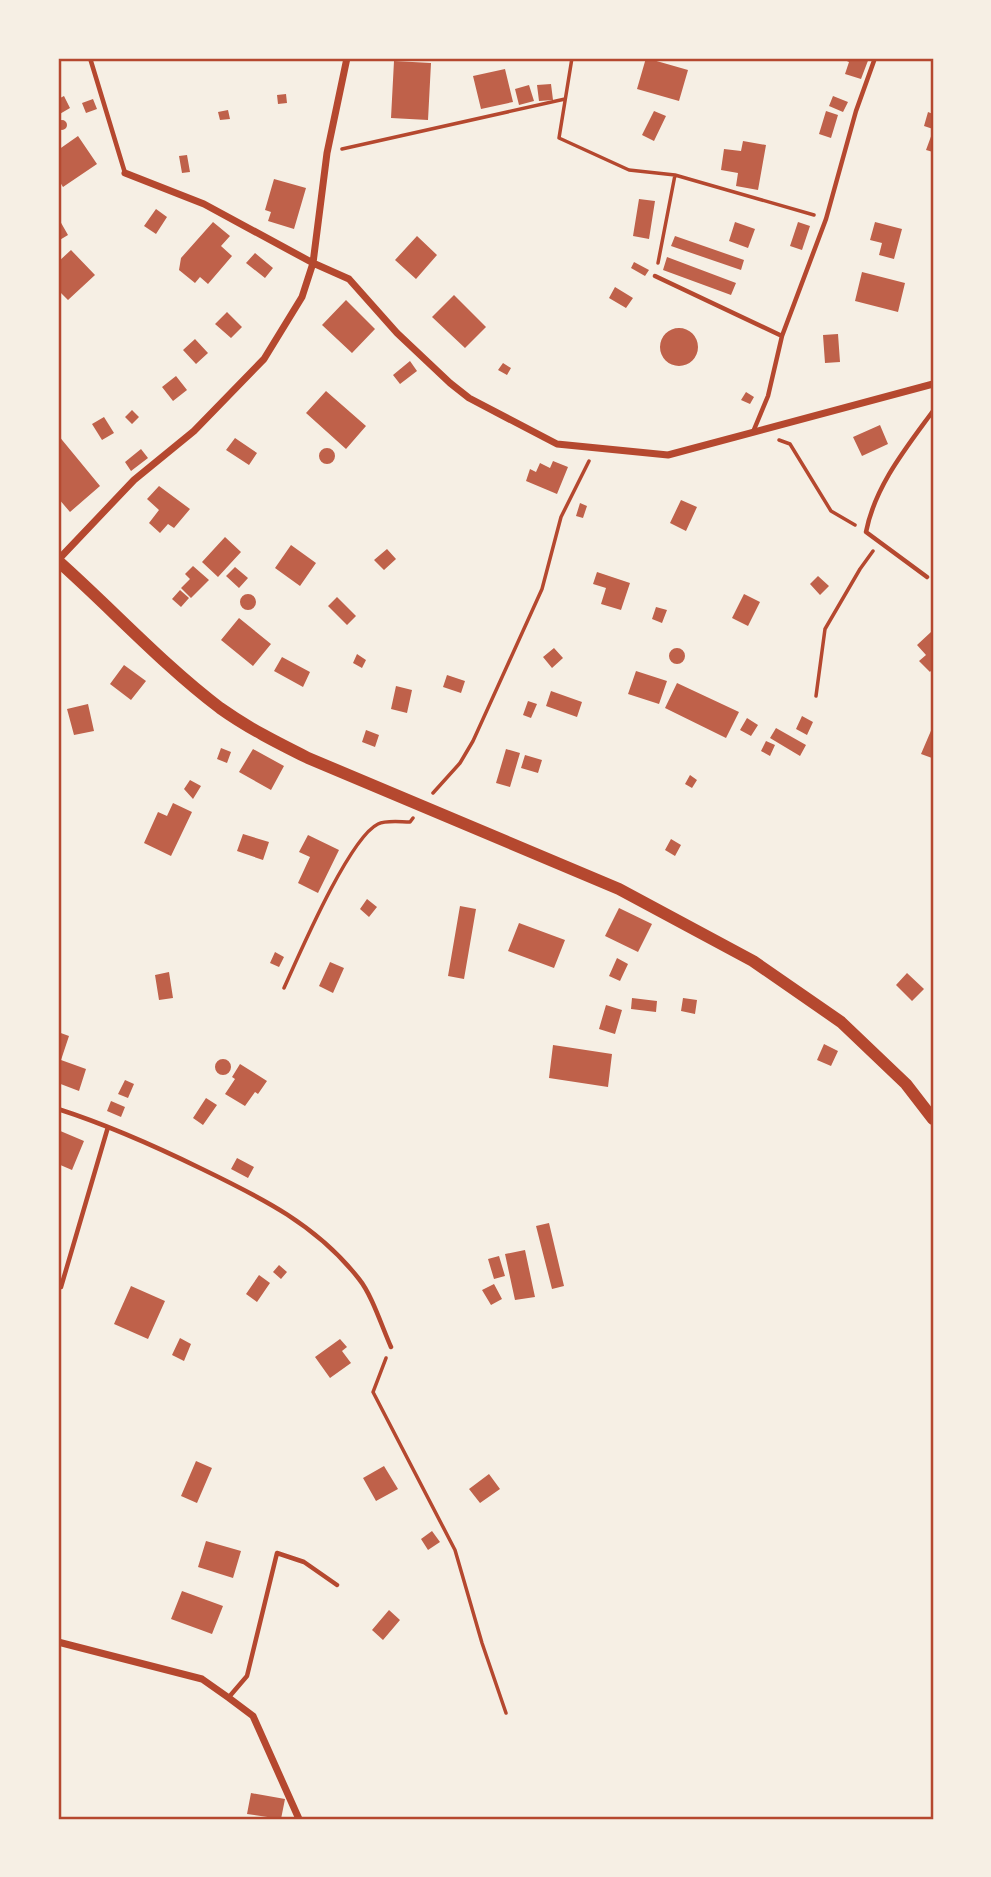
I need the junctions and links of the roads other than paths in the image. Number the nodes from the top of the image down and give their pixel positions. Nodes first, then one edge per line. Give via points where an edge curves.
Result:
1 (90, 58) edge
2 (347, 58) edge
3 (875, 58) edge
4 (125, 173) joint
5 (313, 263) junction
6 (655, 276) road end
7 (782, 335) junction
8 (933, 384) edge
9 (933, 411) edge
10 (753, 432) junction
11 (58, 561) edge
12 (927, 577) dead end
13 (58, 1109) edge
14 (933, 1119) edge
15 (108, 1127) junction
16 (61, 1287) dead end
17 (391, 1347) road end
18 (337, 1585) dead end
19 (58, 1642) edge
20 (229, 1698) junction
21 (299, 1819) edge

1 - 4 lane
2 - 5 street via 327,153
3 - 7 lane via 826,219
4 - 5 street via 204,204
5 - 10 street via 348,279 397,333 469,398 557,444 668,455
5 - 11 street via 302,297 264,359 194,431 134,480
6 - 7 lane
7 - 10 lane via 768,396
8 - 10 street
9 - 12 lane via 899,458 871,509 866,532
11 - 14 main road via 161,658 260,734 619,889 752,961 841,1022 906,1084
13 - 15 lane
15 - 16 lane
15 - 17 lane via 254,1194 293,1217 331,1247 361,1281
18 - 20 lane via 304,1562 277,1553 247,1676
19 - 20 street via 202,1679
20 - 21 street via 253,1716

